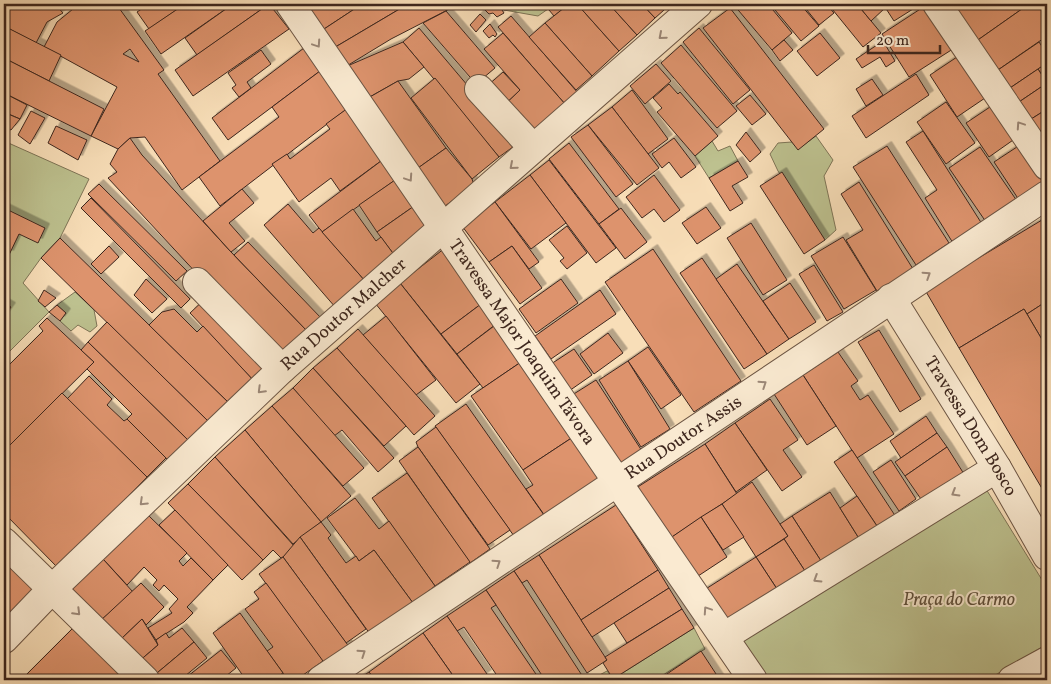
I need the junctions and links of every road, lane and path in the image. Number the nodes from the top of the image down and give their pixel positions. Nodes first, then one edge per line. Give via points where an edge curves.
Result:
1 (290, 4) edge
2 (698, 4) edge
3 (937, 4) edge
4 (479, 90) dead end
5 (533, 148) junction
6 (1047, 166) edge
7 (1047, 196) edge
8 (442, 227) junction
9 (197, 282) dead end
10 (891, 298) junction
11 (282, 369) junction
12 (997, 468) junction
13 (618, 481) junction
14 (4, 542) edge
15 (1047, 556) edge
16 (53, 588) junction
17 (725, 636) junction
18 (4, 639) edge
19 (1047, 661) edge
20 (144, 680) edge
21 (322, 680) edge
22 (753, 680) edge
23 (1012, 680) edge

1 -> 8 street, Travessa Major Joaquim Távora
2 -> 5 street, Rua Doutor Malcher
6 -> 3 street
4 - 5 street
5 -> 8 street, Rua Doutor Malcher
10 -> 7 street, Rua Doutor Assis
8 - 11 street, Rua Doutor Malcher
8 - 13 street, Travessa Major Joaquim Távora
9 - 11 street
10 - 12 street, Travessa Dom Bosco
13 -> 10 street, Rua Doutor Assis
11 -> 16 street, Rua Doutor Malcher
12 - 15 street, Travessa Dom Bosco
12 -> 17 street
17 -> 13 street, Travessa Major Joaquim Távora
21 -> 13 street, Rua Doutor Assis
14 - 16 street
16 - 18 street, Rua Doutor Malcher
16 -> 20 street
17 - 22 street, Travessa Major Joaquim Távora
19 - 23 street

